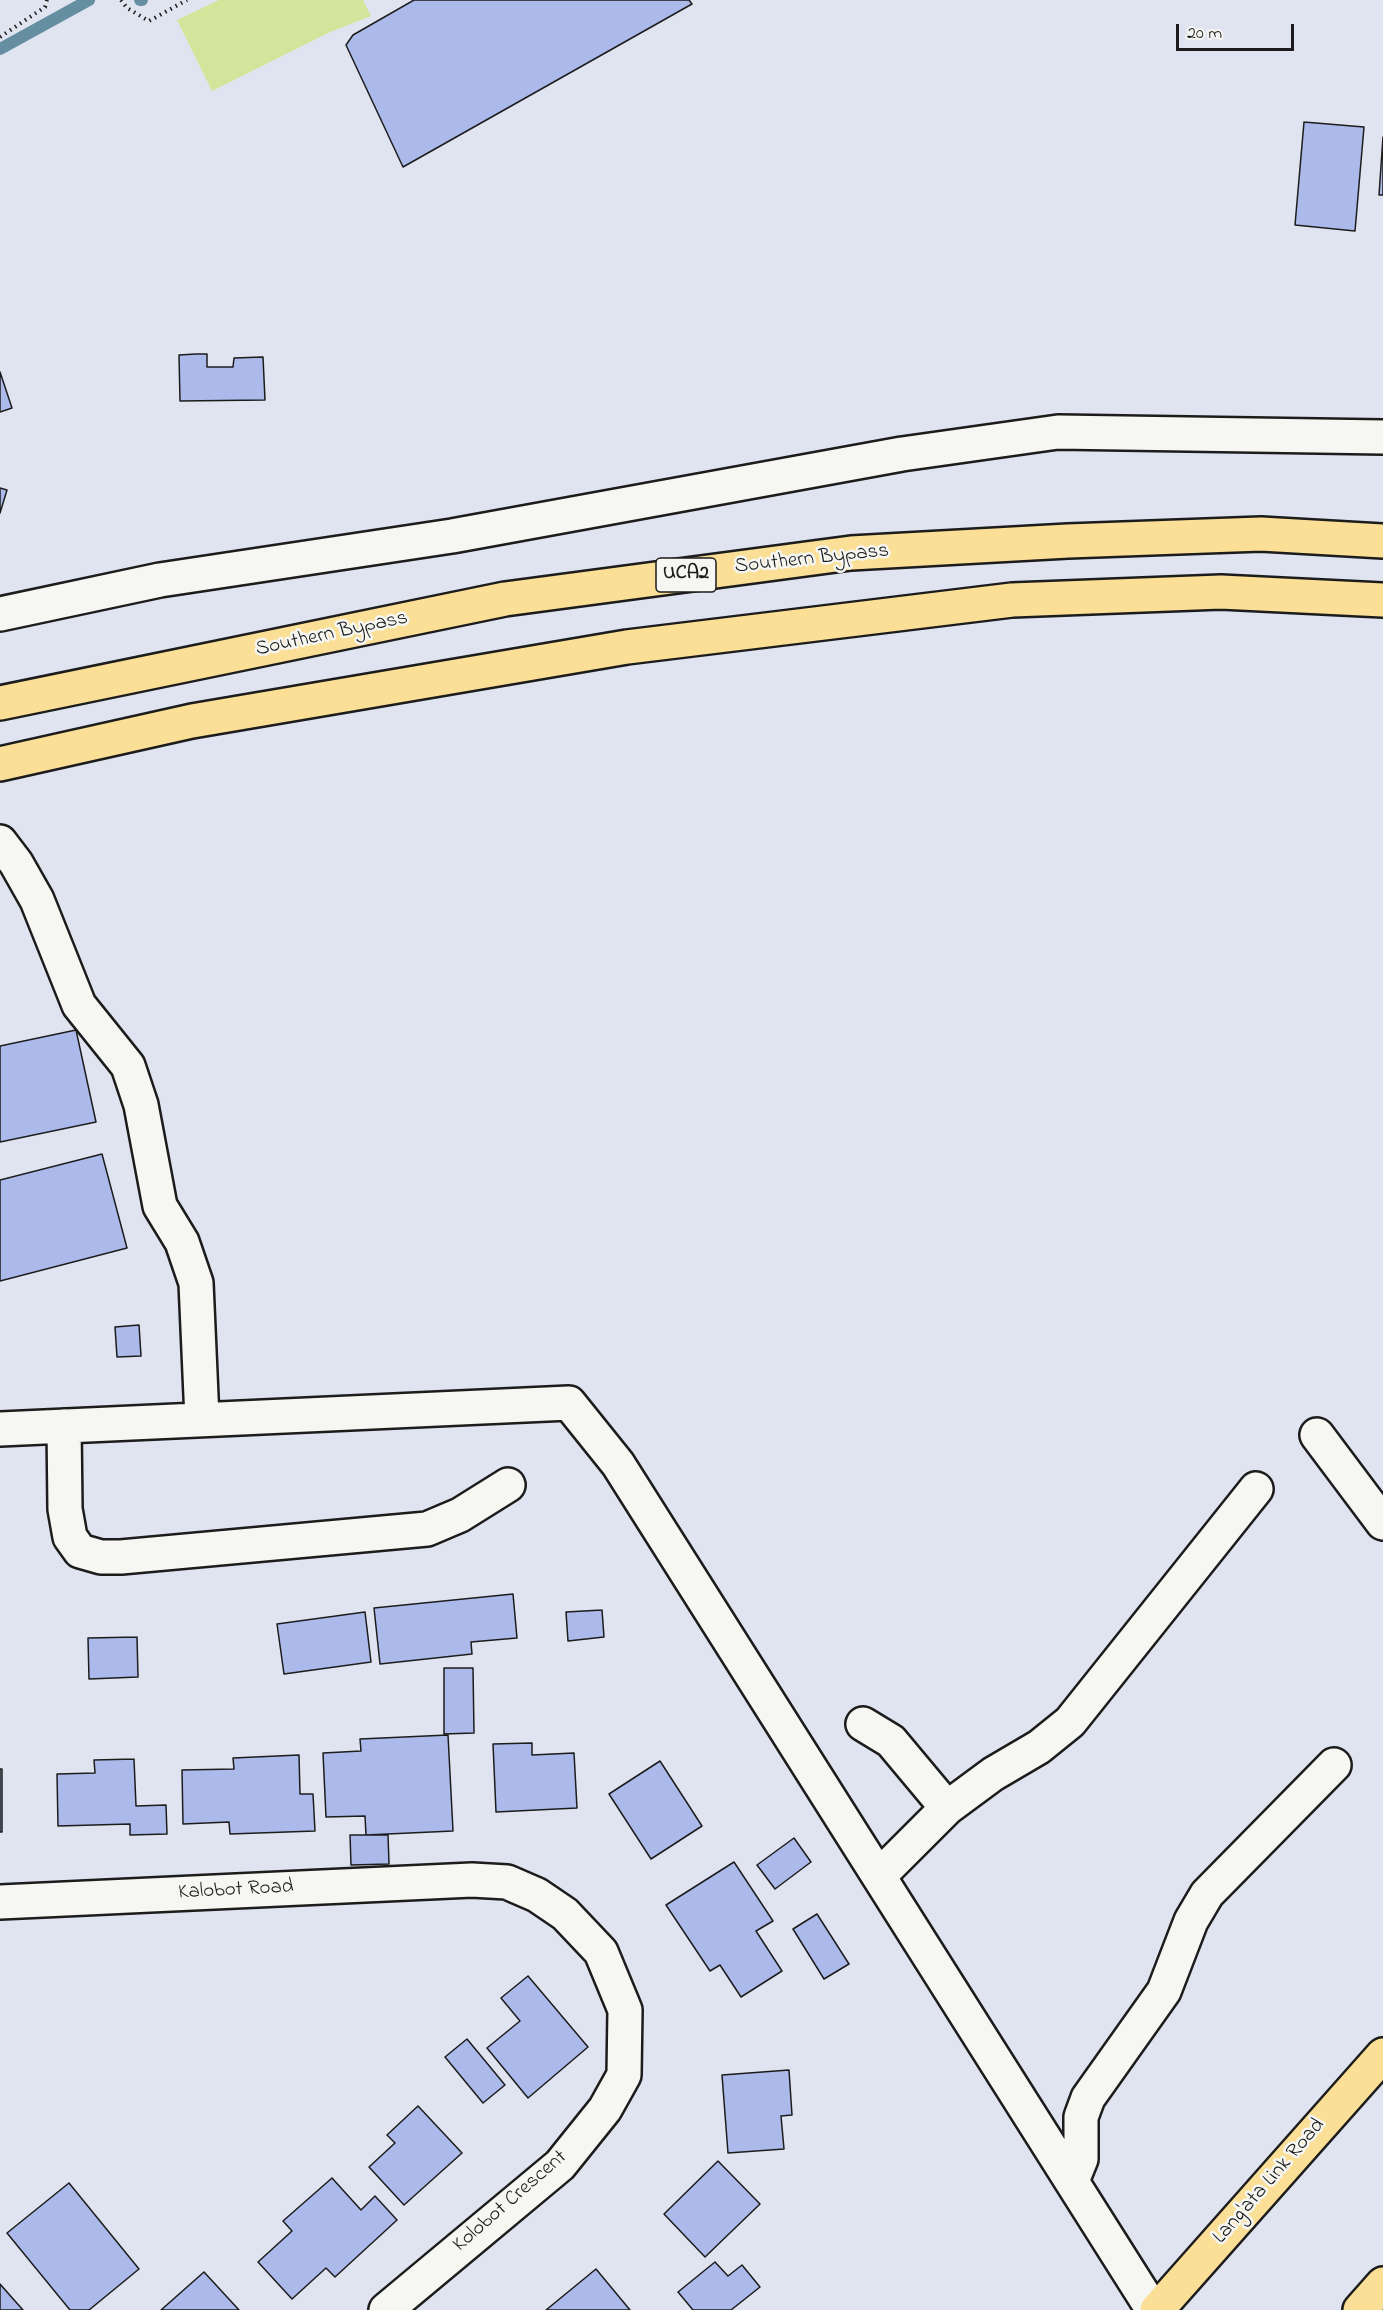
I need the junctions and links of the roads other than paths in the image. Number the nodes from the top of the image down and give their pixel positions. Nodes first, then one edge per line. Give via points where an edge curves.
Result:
1 (1383, 437) edge
2 (1383, 541) edge
3 (1383, 600) edge
4 (0, 614) edge
5 (0, 703) edge
6 (0, 764) edge
7 (0, 842) edge
8 (202, 1419) junction
9 (64, 1426) junction
10 (0, 1429) edge
11 (1317, 1435) dead end
12 (508, 1485) dead end
13 (1256, 1489) dead end
14 (1383, 1523) edge
15 (863, 1724) dead end
16 (1334, 1765) dead end
17 (947, 1808) junction
18 (879, 1876) junction
19 (472, 1880) joint
20 (0, 1902) edge
21 (1383, 2055) edge
22 (1383, 2070) edge
23 (1345, 2097) junction
24 (1072, 2181) junction
25 (1383, 2284) edge
26 (386, 2310) edge
27 (1155, 2310) edge
28 (1360, 2310) edge

1 - 4 street via 1058,432 902,454 452,536 160,580
2 - 5 main road, Southern Bypass / UCA2 via 1261,534 851,554 505,599
3 - 6 main road via 1221,592 1000,602 627,647 192,721
7 - 8 street via 37,900 79,1005 128,1066 141,1105 160,1206 182,1242 196,1283
8 - 9 street
8 - 18 street via 569,1403 618,1464
9 - 10 street
9 - 12 street via 65,1509 70,1537 80,1551 100,1557 428,1529 460,1515
11 - 14 street
13 - 17 street via 1070,1722
15 - 17 street via 891,1741
16 - 24 street via 1207,1894 1191,1921 1164,1991 1088,2098 1081,2117 1081,2159
17 - 18 street
18 - 24 street
19 - 20 street, Kalobot Road
19 - 26 street, Kolobot Crescent via 507,1882 537,1895 565,1914 601,1952 625,2010 624,2075 605,2109 560,2165
21 - 23 main road, Lang'ata Link Road
22 - 23 main road
23 - 27 main road, Lang'ata Link Road
24 - 27 street
25 - 28 main road

